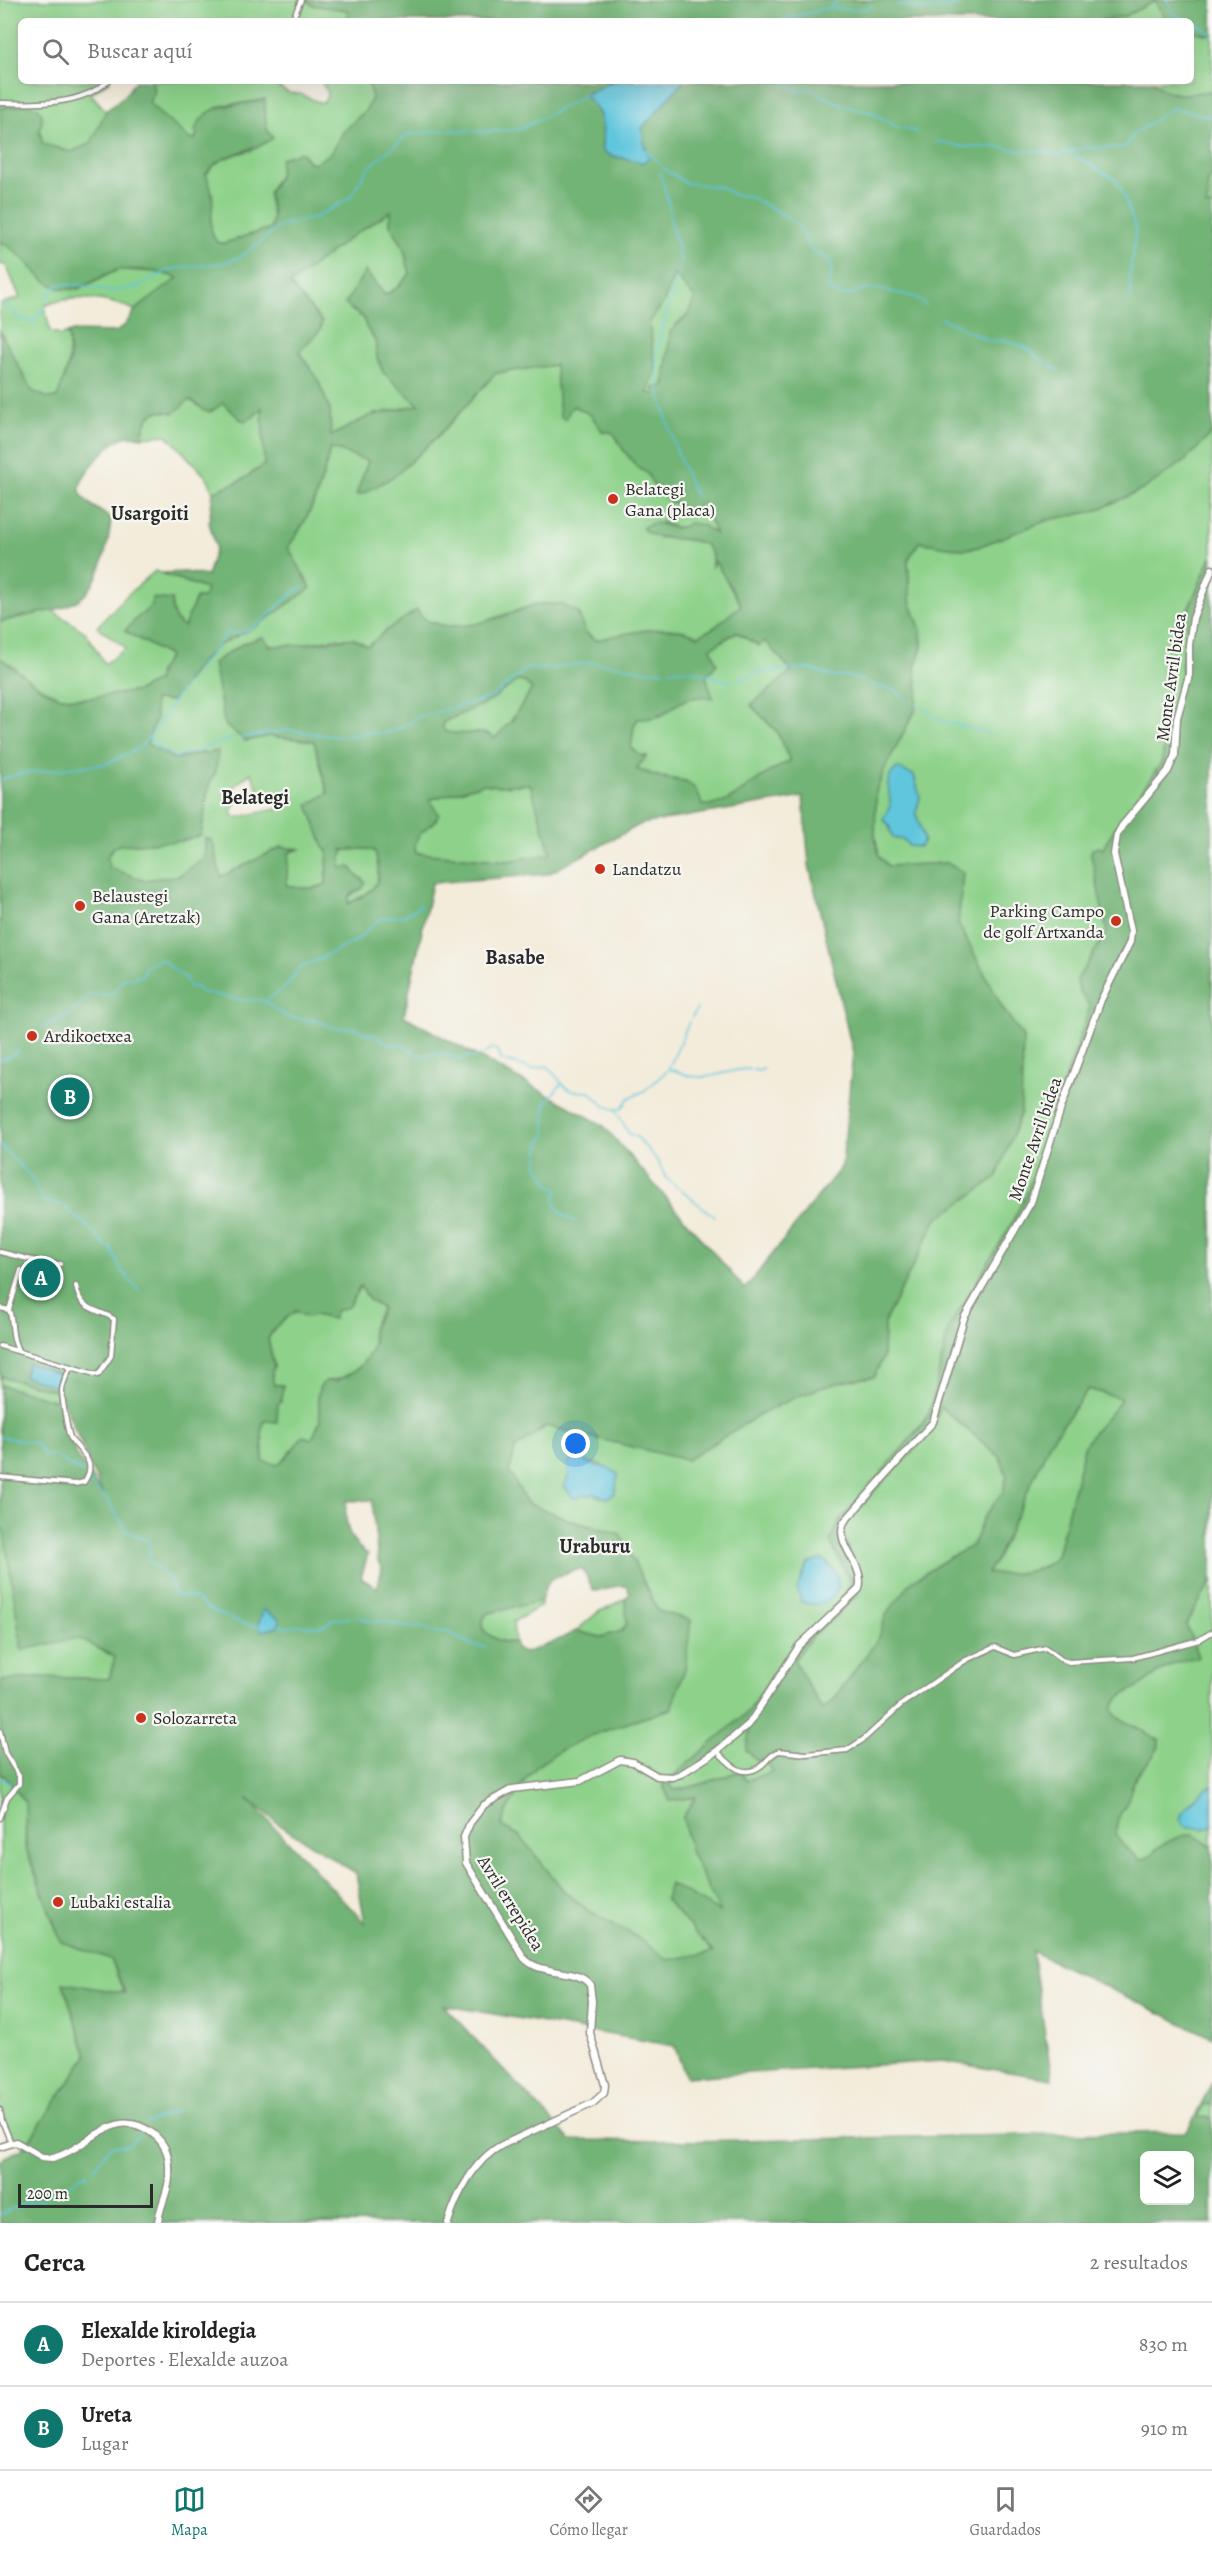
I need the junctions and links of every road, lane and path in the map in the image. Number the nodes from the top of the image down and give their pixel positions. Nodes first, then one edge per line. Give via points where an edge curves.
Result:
1 (301, 0) edge
2 (293, 18) edge
3 (104, 84) edge
4 (0, 103) edge
5 (1212, 568) edge
6 (0, 1252) edge
7 (60, 1264) dead end
8 (21, 1270) dead end
9 (76, 1286) dead end
10 (0, 1308) edge
11 (9, 1310) junction
12 (0, 1347) edge
13 (18, 1351) junction
14 (70, 1368) junction
15 (0, 1477) edge
16 (1212, 1632) edge
17 (0, 1731) edge
18 (717, 1751) junction
19 (0, 1818) edge
20 (0, 2110) edge
21 (11, 2143) junction
22 (0, 2147) edge
23 (158, 2223) edge
24 (448, 2223) edge

1 - 2 street
3 - 4 street via 95,91 57,101
5 - 18 street, Monte Avril bidea via 1192,624 1189,675 1179,707 1175,754 1168,771 1122,826 1114,844 1130,942 1101,1000 1031,1202 964,1318 933,1422 844,1522 842,1536 860,1577 859,1589 799,1646 749,1724
6 - 7 street
8 - 11 street
9 - 14 street via 80,1299 94,1312 114,1319 111,1356 98,1375
10 - 11 street
11 - 13 street
12 - 13 street
13 - 14 street
14 - 15 street via 63,1396 71,1438 86,1454 89,1469 84,1482
16 - 18 street via 1199,1640 1120,1659 1068,1662 1044,1647 1014,1655 994,1647 942,1675 847,1750 806,1754 781,1750 758,1768 745,1772 734,1768
17 - 19 street via 5,1753 19,1776 19,1784 7,1798
18 - 24 street, Avril errepidea via 672,1777 657,1776 622,1760 580,1781 512,1789 484,1805 470,1823 464,1843 468,1869 524,1958 538,1968 581,1978 590,1985 590,2033 605,2085 604,2093 595,2102 489,2154 461,2192
20 - 21 street
21 - 22 street
21 - 23 street via 52,2158 121,2122 139,2125 159,2140 168,2153 169,2184

